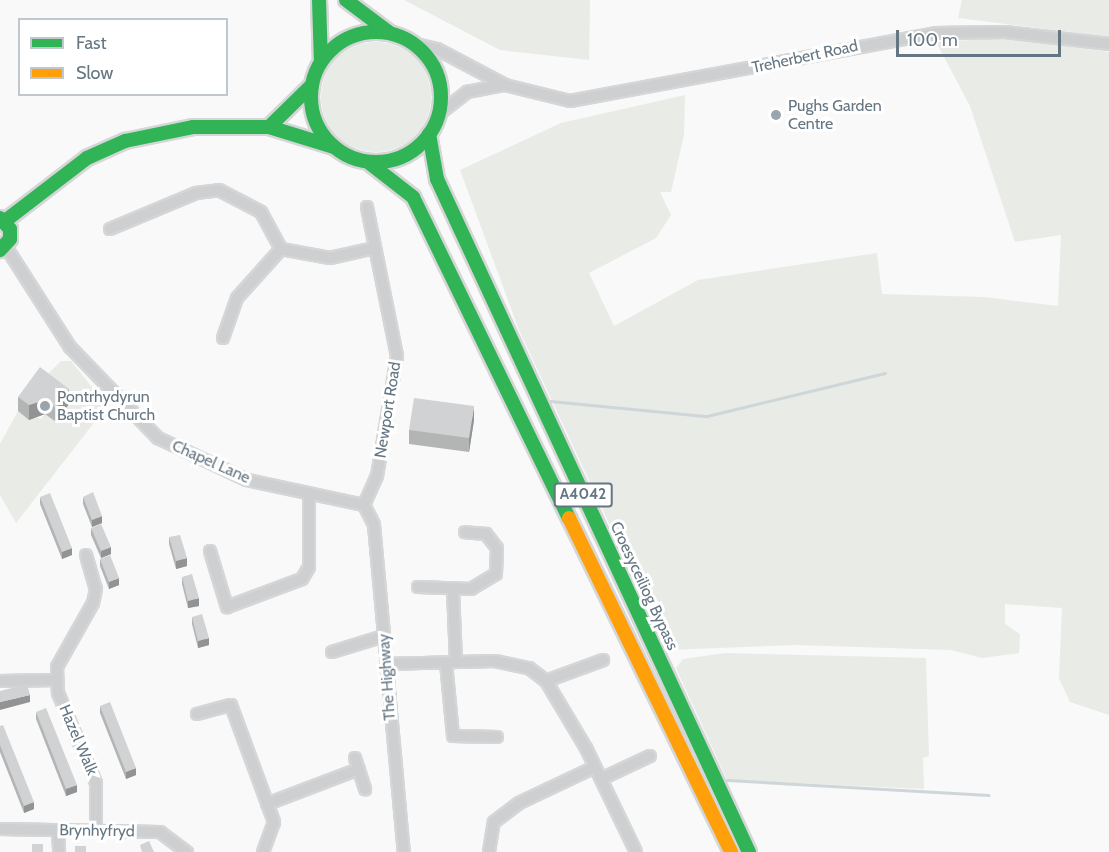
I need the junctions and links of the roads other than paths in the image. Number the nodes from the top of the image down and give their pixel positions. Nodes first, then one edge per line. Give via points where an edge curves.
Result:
1 (319, 0) edge
2 (346, 0) edge
3 (391, 34) junction
4 (411, 43) junction
5 (1109, 44) edge
6 (321, 62) junction
7 (312, 85) junction
8 (505, 85) junction
9 (439, 114) junction
10 (269, 127) junction
11 (429, 134) junction
12 (334, 147) junction
13 (368, 162) junction
14 (367, 207) dead end
15 (3, 220) edge
16 (110, 229) dead end
17 (3, 248) edge
18 (374, 248) junction
19 (281, 249) junction
20 (223, 338) dead end
21 (309, 497) junction
22 (364, 505) junction
23 (465, 532) dead end
24 (210, 551) dead end
25 (86, 555) dead end
26 (418, 587) dead end
27 (453, 590) junction
28 (384, 636) junction
29 (332, 652) dead end
30 (603, 660) dead end
31 (451, 663) junction
32 (386, 664) junction
33 (57, 680) junction
34 (0, 681) edge
35 (546, 681) junction
36 (197, 714) dead end
37 (497, 737) dead end
38 (650, 756) dead end
39 (595, 767) junction
40 (601, 778) junction
41 (366, 789) dead end
42 (267, 804) junction
43 (0, 830) edge
44 (58, 830) junction
45 (96, 830) junction
46 (59, 852) edge
47 (187, 852) edge
48 (263, 852) edge
49 (404, 852) edge
50 (489, 852) edge
51 (636, 852) edge
52 (731, 852) edge
53 (749, 852) edge

1 - 6 main road
2 - 3 main road
3 - 4 main road
3 - 6 main road via 352,37
4 - 8 street, Treherbert Road via 437,49
4 - 9 main road via 436,74
5 - 8 street, Treherbert Road via 1005,32 936,33 593,100 547,97
6 - 7 main road
7 - 10 main road
7 - 12 main road via 314,119
8 - 9 street, Treherbert Road via 467,92
9 - 11 main road
10 - 12 main road
10 - 15 main road via 193,127 124,141 87,158
11 - 13 main road via 402,156
11 - 53 main road, Croesyceiliog Bypass / A4042 via 437,179
12 - 13 main road
13 - 52 main road, A4042 via 413,197
14 - 18 street, Newport Road
15 - 17 main road via 10,229
16 - 19 street via 196,193 219,190 261,212
17 - 21 street, Chapel Lane via 54,327 117,401 158,438 247,480
18 - 19 street via 330,258
18 - 22 street, Newport Road via 397,356 377,476
19 - 20 street via 237,298
21 - 22 street, Chapel Lane
21 - 24 street via 309,567 302,579 227,607
22 - 28 street, The Highway via 374,525
23 - 27 street via 486,534 500,563 484,584
25 - 33 street via 96,589 93,603 64,646
26 - 27 street
27 - 31 street
28 - 29 street
28 - 32 street, The Highway
30 - 35 street
31 - 32 street
31 - 35 street via 495,661 529,668
31 - 37 street via 453,736
32 - 49 street, The Highway
33 - 34 street
33 - 45 street, Hazel Walk via 96,783
35 - 39 street
36 - 42 street via 231,705
38 - 40 street
39 - 40 street
39 - 50 street via 519,803 494,822
40 - 51 street
41 - 42 street via 357,764
42 - 48 street via 274,834
43 - 44 street, Brynhyfryd
44 - 45 street, Brynhyfryd
44 - 46 street
45 - 47 street, Brynhyfryd via 160,832

